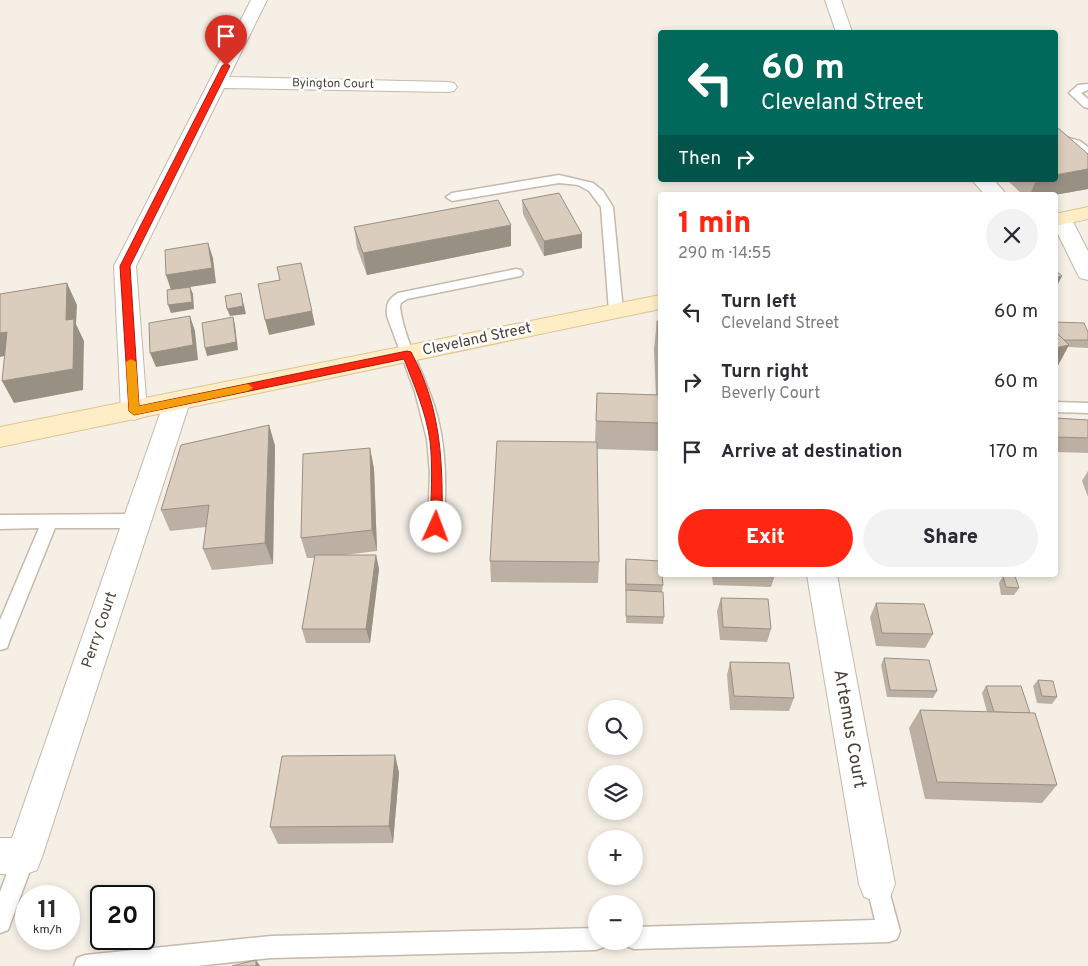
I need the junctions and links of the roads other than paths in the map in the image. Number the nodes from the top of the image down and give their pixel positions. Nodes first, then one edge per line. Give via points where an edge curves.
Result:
1 (259, 0) edge
2 (833, 0) edge
3 (843, 30) edge
4 (218, 82) junction
5 (448, 87) dead end
6 (1088, 87) edge
7 (1088, 105) edge
8 (1058, 138) edge
9 (1088, 153) edge
10 (984, 182) edge
11 (994, 192) edge
12 (452, 197) dead end
13 (1088, 214) edge
14 (1058, 220) edge
15 (1088, 273) edge
16 (516, 274) dead end
17 (658, 302) edge
18 (616, 311) junction
19 (407, 354) junction
20 (177, 402) junction
21 (1058, 407) edge
22 (1088, 408) edge
23 (134, 411) junction
24 (0, 437) edge
25 (50, 521) junction
26 (137, 521) junction
27 (0, 522) edge
28 (436, 527) dead end
29 (822, 577) edge
30 (0, 642) edge
31 (12, 857) edge
32 (877, 884) joint
33 (0, 922) edge
34 (643, 938) edge
35 (588, 939) edge
36 (85, 966) edge

1 - 4 street
2 - 3 street
4 - 5 street, Byington Court
4 - 23 street via 125,266
6 - 7 lane via 1074,93
8 - 9 lane via 1076,143
10 - 11 street
12 - 18 lane via 559,179 576,180 595,189 607,207
13 - 14 main road
14 - 15 street
16 - 19 lane via 403,296 395,301 394,316
17 - 18 main road, Cleveland Street
18 - 19 main road, Cleveland Street
19 - 20 main road, Cleveland Street
19 - 28 lane via 425,400 435,439 438,471
20 - 23 main road, Cleveland Street
20 - 26 street, Perry Court
21 - 22 lane
23 - 24 main road, Cleveland Street
25 - 26 lane
25 - 27 lane
25 - 30 lane
26 - 31 street, Perry Court
29 - 32 street, Artemus Court
31 - 33 lane
32 - 34 lane via 890,931
35 - 36 lane via 271,947

